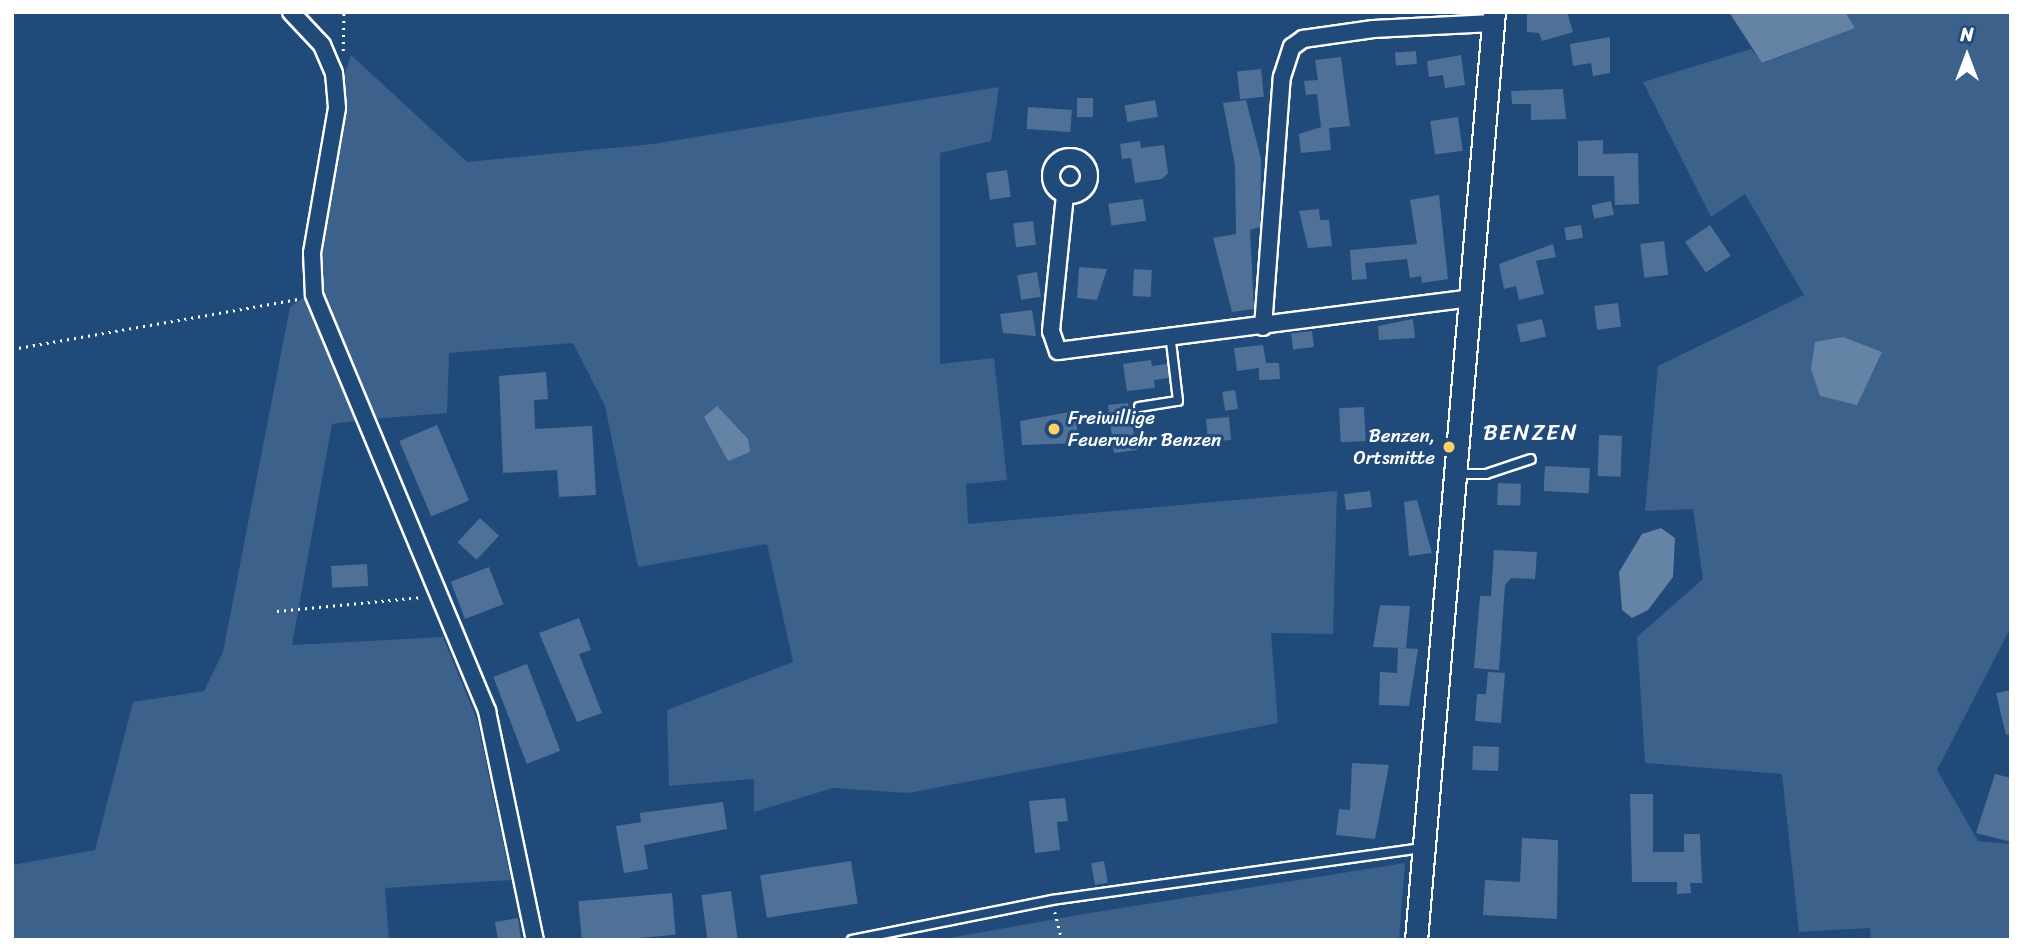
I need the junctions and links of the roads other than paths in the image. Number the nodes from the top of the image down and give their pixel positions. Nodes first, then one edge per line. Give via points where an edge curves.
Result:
1 (291, 12) edge
2 (1494, 18) edge
3 (1065, 195) dead end
4 (1469, 299) junction
5 (1263, 327) junction
6 (1171, 341) junction
7 (1139, 407) dead end
8 (1531, 459) dead end
9 (1456, 474) junction
10 (1423, 848) junction
11 (535, 940) edge
12 (852, 940) edge
13 (1416, 940) edge

1 - 11 street via 322,45 334,73 337,108 317,212 314,295 487,711
2 - 4 street
2 - 5 street via 1303,39 1292,47 1282,77
3 - 6 street via 1054,350
4 - 5 street
4 - 9 street
5 - 6 street
6 - 7 lane via 1178,401
8 - 9 lane via 1486,474
9 - 10 street
10 - 12 lane via 1052,900
10 - 13 street

